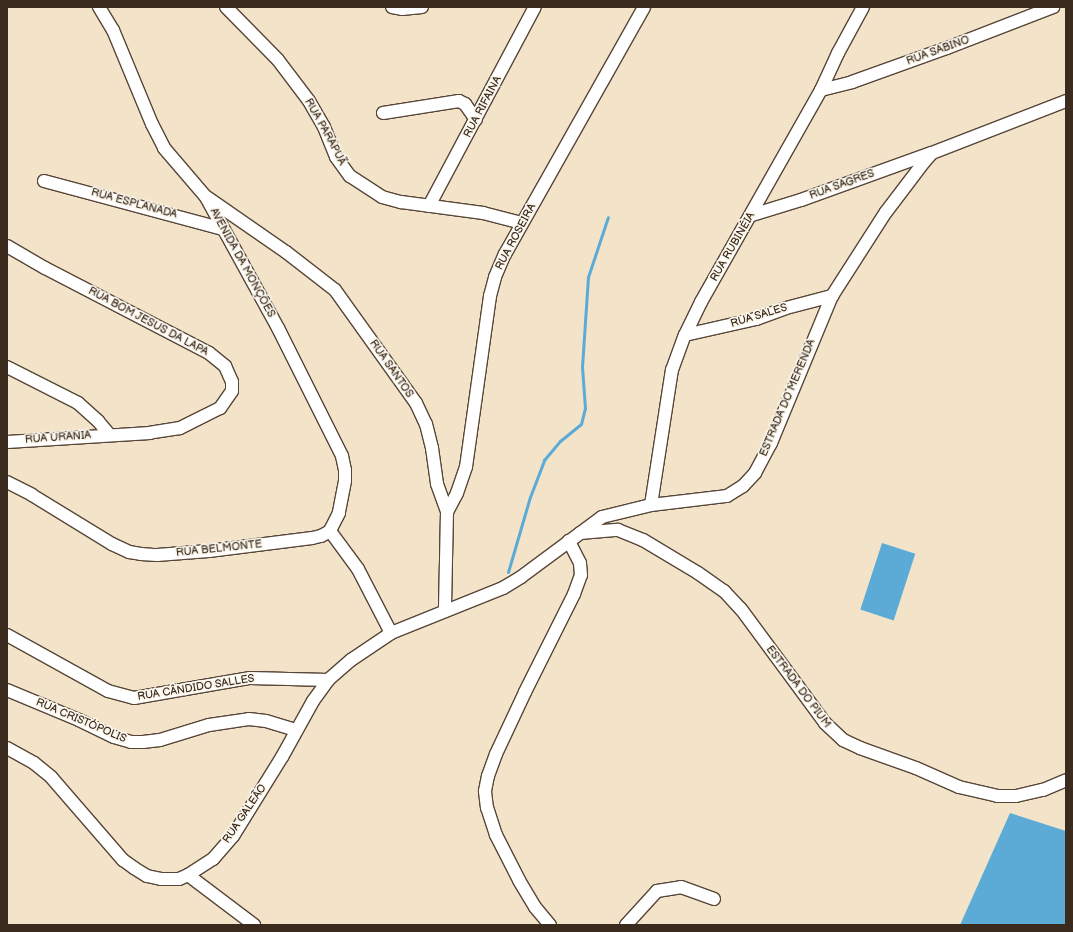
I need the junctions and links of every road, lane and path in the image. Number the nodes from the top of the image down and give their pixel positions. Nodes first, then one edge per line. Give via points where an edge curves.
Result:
1 (99, 7) edge
2 (226, 7) edge
3 (392, 7) edge
4 (422, 7) edge
5 (535, 7) edge
6 (634, 7) edge
7 (644, 7) edge
8 (864, 7) edge
9 (1053, 7) edge
10 (638, 19) junction
11 (821, 90) junction
12 (1066, 102) edge
13 (383, 113) dead end
14 (476, 120) junction
15 (932, 153) junction
16 (44, 181) dead end
17 (206, 197) junction
18 (429, 206) junction
19 (752, 215) junction
20 (522, 223) junction
21 (223, 229) junction
22 (7, 246) edge
23 (832, 296) junction
24 (685, 335) junction
25 (7, 367) edge
26 (109, 434) junction
27 (7, 442) edge
28 (7, 482) edge
29 (651, 505) junction
30 (447, 512) junction
31 (615, 514) junction
32 (618, 530) junction
33 (330, 531) junction
34 (580, 533) junction
35 (569, 541) junction
36 (445, 611) junction
37 (391, 633) junction
38 (7, 635) edge
39 (328, 680) junction
40 (7, 690) edge
41 (296, 730) junction
42 (7, 748) edge
43 (1066, 780) edge
44 (188, 875) junction
45 (714, 899) dead end
46 (254, 925) edge
47 (550, 925) edge
48 (626, 925) edge

1 - 17 street, AVENIDA DA MONÇÕES via 113,30 164,148
2 - 18 street, RUA PARAPUÃ via 278,60 309,101 336,157 350,176 382,197
3 - 4 street
5 - 14 street, RUA RIFAINA
6 - 10 street
7 - 10 street, RUA ROSEIRA
8 - 11 street, RUA RUBINÉIA
9 - 11 street, RUA SABINO via 852,82
10 - 20 street, RUA ROSEIRA
11 - 19 street, RUA RUBINÉIA
12 - 15 street
13 - 14 street via 459,101 470,110
14 - 18 street, RUA RIFAINA
15 - 19 street, RUA SAGRES
15 - 23 street, ESTRADA DO MERENDA via 886,212
16 - 21 street, RUA ESPLANADA
17 - 21 street, AVENIDA DA MONÇÕES
17 - 30 street, RUA SANTOS via 313,272 339,296 416,403 426,424 437,484
18 - 20 street, RUA PARAPUÃ via 483,213
19 - 24 street, RUA RUBINÉIA via 701,302
20 - 30 street, RUA ROSEIRA via 505,254 490,296 466,467
21 - 33 street, AVENIDA DA MONÇÕES via 278,328 342,456 346,482 339,513
22 - 26 street, RUA BOM JESUS DA LAPA via 210,353 230,374 232,392 220,408 204,417 180,428 150,433
23 - 24 street, RUA SALES via 756,319
23 - 29 street, ESTRADA DO MERENDA via 771,443 755,473 743,486 727,496
24 - 29 street, RUA RUBINÉIA via 672,370
25 - 26 street via 78,403
26 - 27 street, RUA URANIA
28 - 33 street, RUA BELMONTE via 112,544 129,552 141,554 209,551 312,538
29 - 31 street, ESTRADA DO MERENDA
30 - 36 street, RUA SANTOS
31 - 32 street via 614,522
31 - 34 street, ESTRADA DO MERENDA via 602,517
32 - 34 street, ESTRADA DO PIUM
32 - 43 street, ESTRADA DO PIUM via 643,540 724,591 741,609 825,723 843,740 959,787 997,796 1016,796 1043,790
33 - 37 street via 358,569
34 - 35 street, ESTRADA DO MERENDA
35 - 36 street, ESTRADA DO MERENDA via 503,588
35 - 47 street via 580,563 581,575 500,747 488,776 485,791 487,808 496,835 519,880
36 - 37 street, RUA GALEÃO
37 - 39 street, RUA GALEÃO via 351,660
38 - 39 street, RUA CÂNDIDO SALLES via 108,691 134,698 250,678
39 - 41 street, RUA GALEÃO
40 - 41 street, RUA CRISTÓPOLIS via 131,742 160,740 209,725 242,720 266,721
41 - 44 street, RUA GALEÃO via 233,836 213,859
42 - 44 street, RUA GALEÃO via 34,763 51,778 123,860 134,868 147,876 161,879 179,879
44 - 46 street
45 - 48 street via 681,888 657,891

